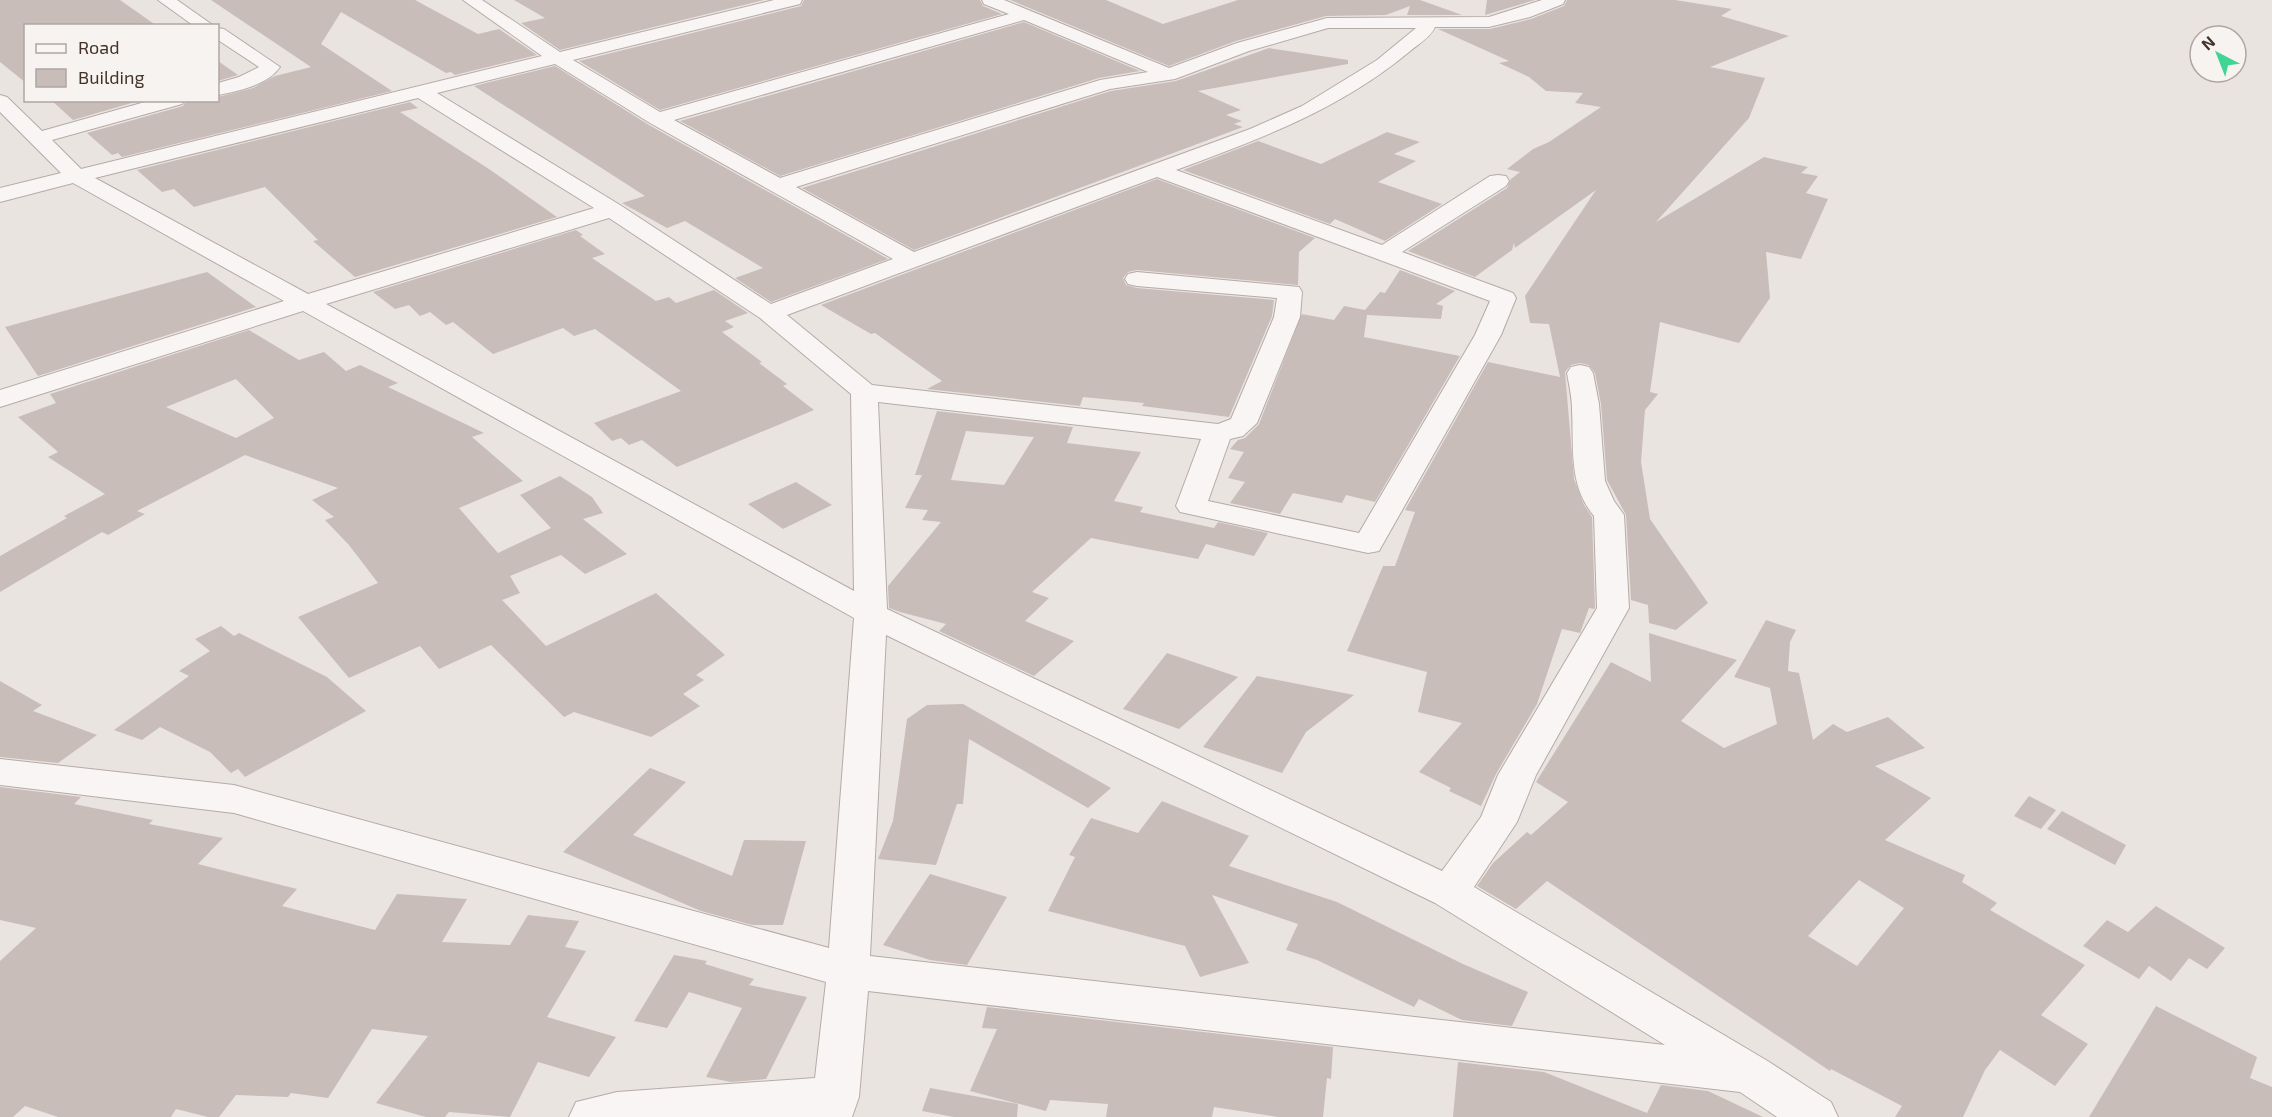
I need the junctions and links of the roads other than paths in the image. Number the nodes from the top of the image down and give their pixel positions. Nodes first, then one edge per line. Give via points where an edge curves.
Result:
1 (166, 0) edge
2 (502, 0) edge
3 (794, 0) edge
4 (990, 0) edge
5 (1557, 0) edge
6 (475, 2) edge
7 (1025, 15) junction
8 (1421, 23) junction
9 (203, 24) edge
10 (219, 34) edge
11 (557, 58) junction
12 (1168, 75) junction
13 (219, 89) edge
14 (420, 91) junction
15 (0, 101) edge
16 (168, 102) edge
17 (657, 119) junction
18 (38, 138) junction
19 (1157, 170) junction
20 (77, 177) junction
21 (1498, 181) dead end
22 (778, 186) junction
23 (0, 195) edge
24 (612, 210) junction
25 (1385, 253) junction
26 (912, 260) junction
27 (1137, 279) dead end
28 (308, 302) junction
29 (769, 313) junction
30 (1580, 373) dead end
31 (864, 392) junction
32 (0, 399) edge
33 (1218, 432) junction
34 (871, 614) junction
35 (0, 772) edge
36 (1449, 892) junction
37 (849, 970) junction
38 (1750, 1074) junction
39 (832, 1107) edge
40 (592, 1117) edge
41 (1815, 1117) edge

1 - 9 street
2 - 6 street
3 - 11 street
4 - 7 street
5 - 8 street via 1503,20
6 - 11 street
7 - 12 street
7 - 17 street
8 - 12 street via 1327,23
8 - 19 street via 1427,28 1383,64 1309,110
10 - 13 street via 271,66 249,80
11 - 14 street
11 - 17 street
12 - 22 street via 1107,84
14 - 20 street
14 - 24 street
15 - 18 street
16 - 18 street
17 - 22 street
18 - 20 street
19 - 25 street
19 - 26 street
20 - 23 street
20 - 28 street
21 - 25 street
22 - 26 street
24 - 28 street
24 - 29 street
25 - 33 street via 1504,298 1488,335 1368,544 1191,506
26 - 29 street
27 - 33 street via 1290,292 1287,317 1243,423 1233,430
28 - 32 street
28 - 34 street
29 - 31 street
30 - 36 street via 1586,412 1586,456 1597,503 1609,515 1613,608 1517,775 1498,822
31 - 33 street
31 - 34 street
34 - 36 street
34 - 37 street
35 - 37 street via 234,799
36 - 38 street
37 - 38 street
37 - 39 street
38 - 41 street
39 - 40 street via 617,1112

